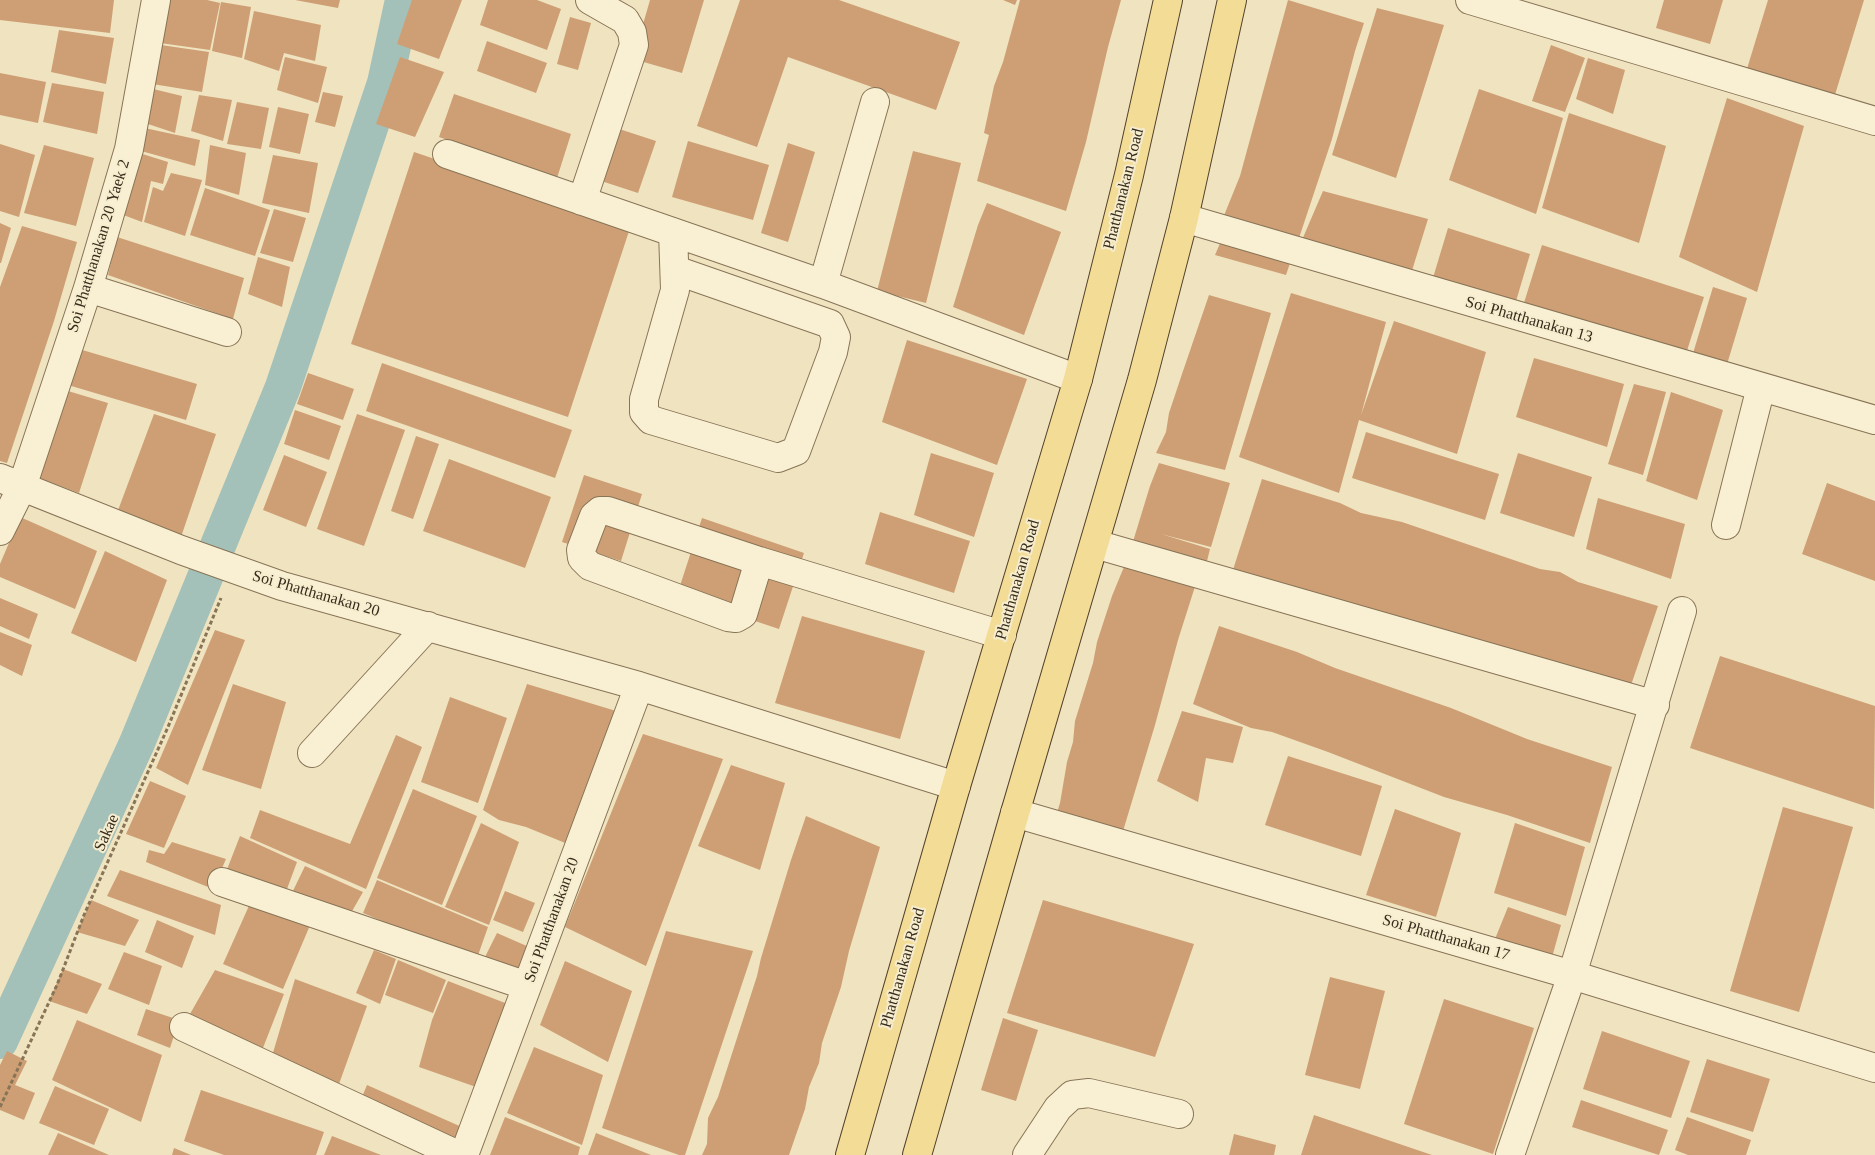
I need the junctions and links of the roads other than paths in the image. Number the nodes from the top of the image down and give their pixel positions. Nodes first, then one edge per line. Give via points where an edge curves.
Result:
1 (156, 0) edge
2 (590, 0) edge
3 (1168, 0) edge
4 (1232, 0) edge
5 (1470, 0) edge
6 (875, 102) dead end
7 (1875, 121) edge
8 (446, 154) dead end
9 (582, 201) junction
10 (1184, 218) junction
11 (673, 232) junction
12 (675, 270) junction
13 (822, 284) junction
14 (88, 288) junction
15 (227, 332) dead end
16 (1078, 378) junction
17 (1761, 387) junction
18 (1875, 420) edge
19 (11, 483) edge
20 (1726, 525) dead end
21 (0, 531) edge
22 (1095, 544) junction
23 (759, 560) junction
24 (1682, 611) dead end
25 (428, 626) junction
26 (1002, 635) junction
27 (639, 686) junction
28 (1655, 705) junction
29 (312, 753) dead end
30 (956, 786) junction
31 (1015, 813) junction
32 (222, 882) dead end
33 (1572, 974) junction
34 (527, 986) junction
35 (184, 1027) dead end
36 (1875, 1068) edge
37 (1179, 1114) dead end
38 (458, 1155) edge
39 (464, 1155) edge
40 (850, 1155) edge
41 (917, 1155) edge
42 (1027, 1155) edge
43 (1510, 1155) edge

1 - 14 street, Soi Phatthanakan 20 Yaek 2 via 129,149
2 - 9 street via 625,20 632,32 634,45
3 - 16 main road, Phatthanakan Road via 1129,175
4 - 10 main road
5 - 7 street
6 - 13 street
8 - 9 street
9 - 11 street
10 - 17 street, Soi Phatthanakan 13
10 - 22 main road
11 - 12 street
11 - 13 street
12 - 12 street via 675,290 644,400 644,412 652,420 778,458 796,451 833,352 836,337 830,324
13 - 16 street
14 - 15 street
14 - 19 street, Soi Phatthanakan 20 Yaek 2
16 - 26 main road, Phatthanakan Road
17 - 18 street, Soi Phatthanakan 13
17 - 20 street
19 - 21 street, Soi Phatthanakan 20 Yaek 2
19 - 25 street, Soi Phatthanakan 20 via 180,550 282,586
22 - 28 street
22 - 31 main road
23 - 23 street via 608,511 600,511 594,516 581,550 582,558 590,566 736,618 743,614
23 - 26 street
24 - 28 street
25 - 27 street, Soi Phatthanakan 20
25 - 29 street
26 - 30 main road, Phatthanakan Road
27 - 30 street, Soi Phatthanakan 20
27 - 34 street, Soi Phatthanakan 20
28 - 33 street
30 - 40 main road, Phatthanakan Road
31 - 33 street, Soi Phatthanakan 17
31 - 41 main road
32 - 34 street
33 - 36 street, Soi Phatthanakan 17
33 - 43 street
34 - 39 street, Soi Phatthanakan 20
35 - 38 street
37 - 42 street via 1089,1093 1072,1095 1058,1108

